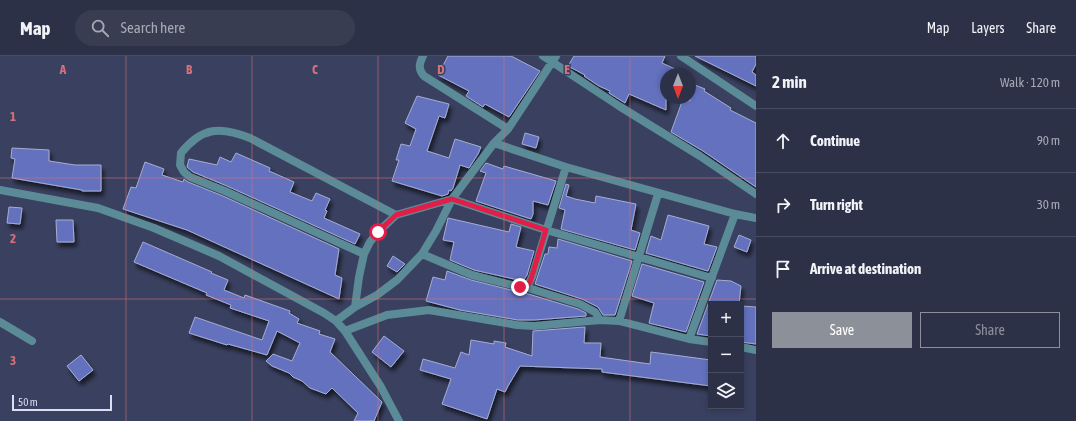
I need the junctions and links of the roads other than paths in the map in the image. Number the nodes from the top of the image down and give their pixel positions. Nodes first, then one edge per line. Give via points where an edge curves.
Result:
1 (423, 56) edge
2 (543, 56) edge
3 (681, 56) edge
4 (554, 59) edge
5 (756, 106) edge
6 (508, 129) junction
7 (494, 143) junction
8 (566, 167) junction
9 (0, 190) edge
10 (658, 194) junction
11 (756, 194) edge
12 (452, 199) junction
13 (735, 214) junction
14 (396, 215) junction
15 (756, 218) edge
16 (546, 230) junction
17 (364, 254) junction
18 (422, 254) junction
19 (638, 257) junction
20 (712, 278) junction
21 (525, 287) junction
22 (355, 307) junction
23 (600, 320) junction
24 (336, 321) junction
25 (619, 321) junction
26 (0, 322) edge
27 (345, 332) junction
28 (689, 339) junction
29 (32, 341) dead end
30 (708, 342) edge
31 (744, 348) edge
32 (756, 350) edge
33 (399, 421) edge

1 - 6 street via 419,69 424,76
2 - 4 street
3 - 5 street
4 - 6 street
4 - 11 street via 619,106
6 - 7 street
7 - 8 street
7 - 12 street
8 - 10 street
8 - 16 street
9 - 24 street via 98,208 154,228 219,256
10 - 13 street
10 - 19 street
12 - 14 street
12 - 16 street
12 - 18 street
13 - 15 street
13 - 20 street
14 - 17 street via 378,232
14 - 17 street via 236,132 209,132 194,139 180,153 180,165 190,178 225,191
16 - 19 street
16 - 21 street via 532,277
17 - 22 street
18 - 21 street via 472,275
18 - 22 street via 397,280
19 - 20 street
19 - 25 street
20 - 28 street
21 - 23 street via 580,304 595,312
22 - 24 street
23 - 25 street
23 - 27 street via 534,326 429,310 387,315
24 - 27 street
25 - 28 street
26 - 29 street
27 - 33 street via 381,387
28 - 30 street
31 - 32 street

